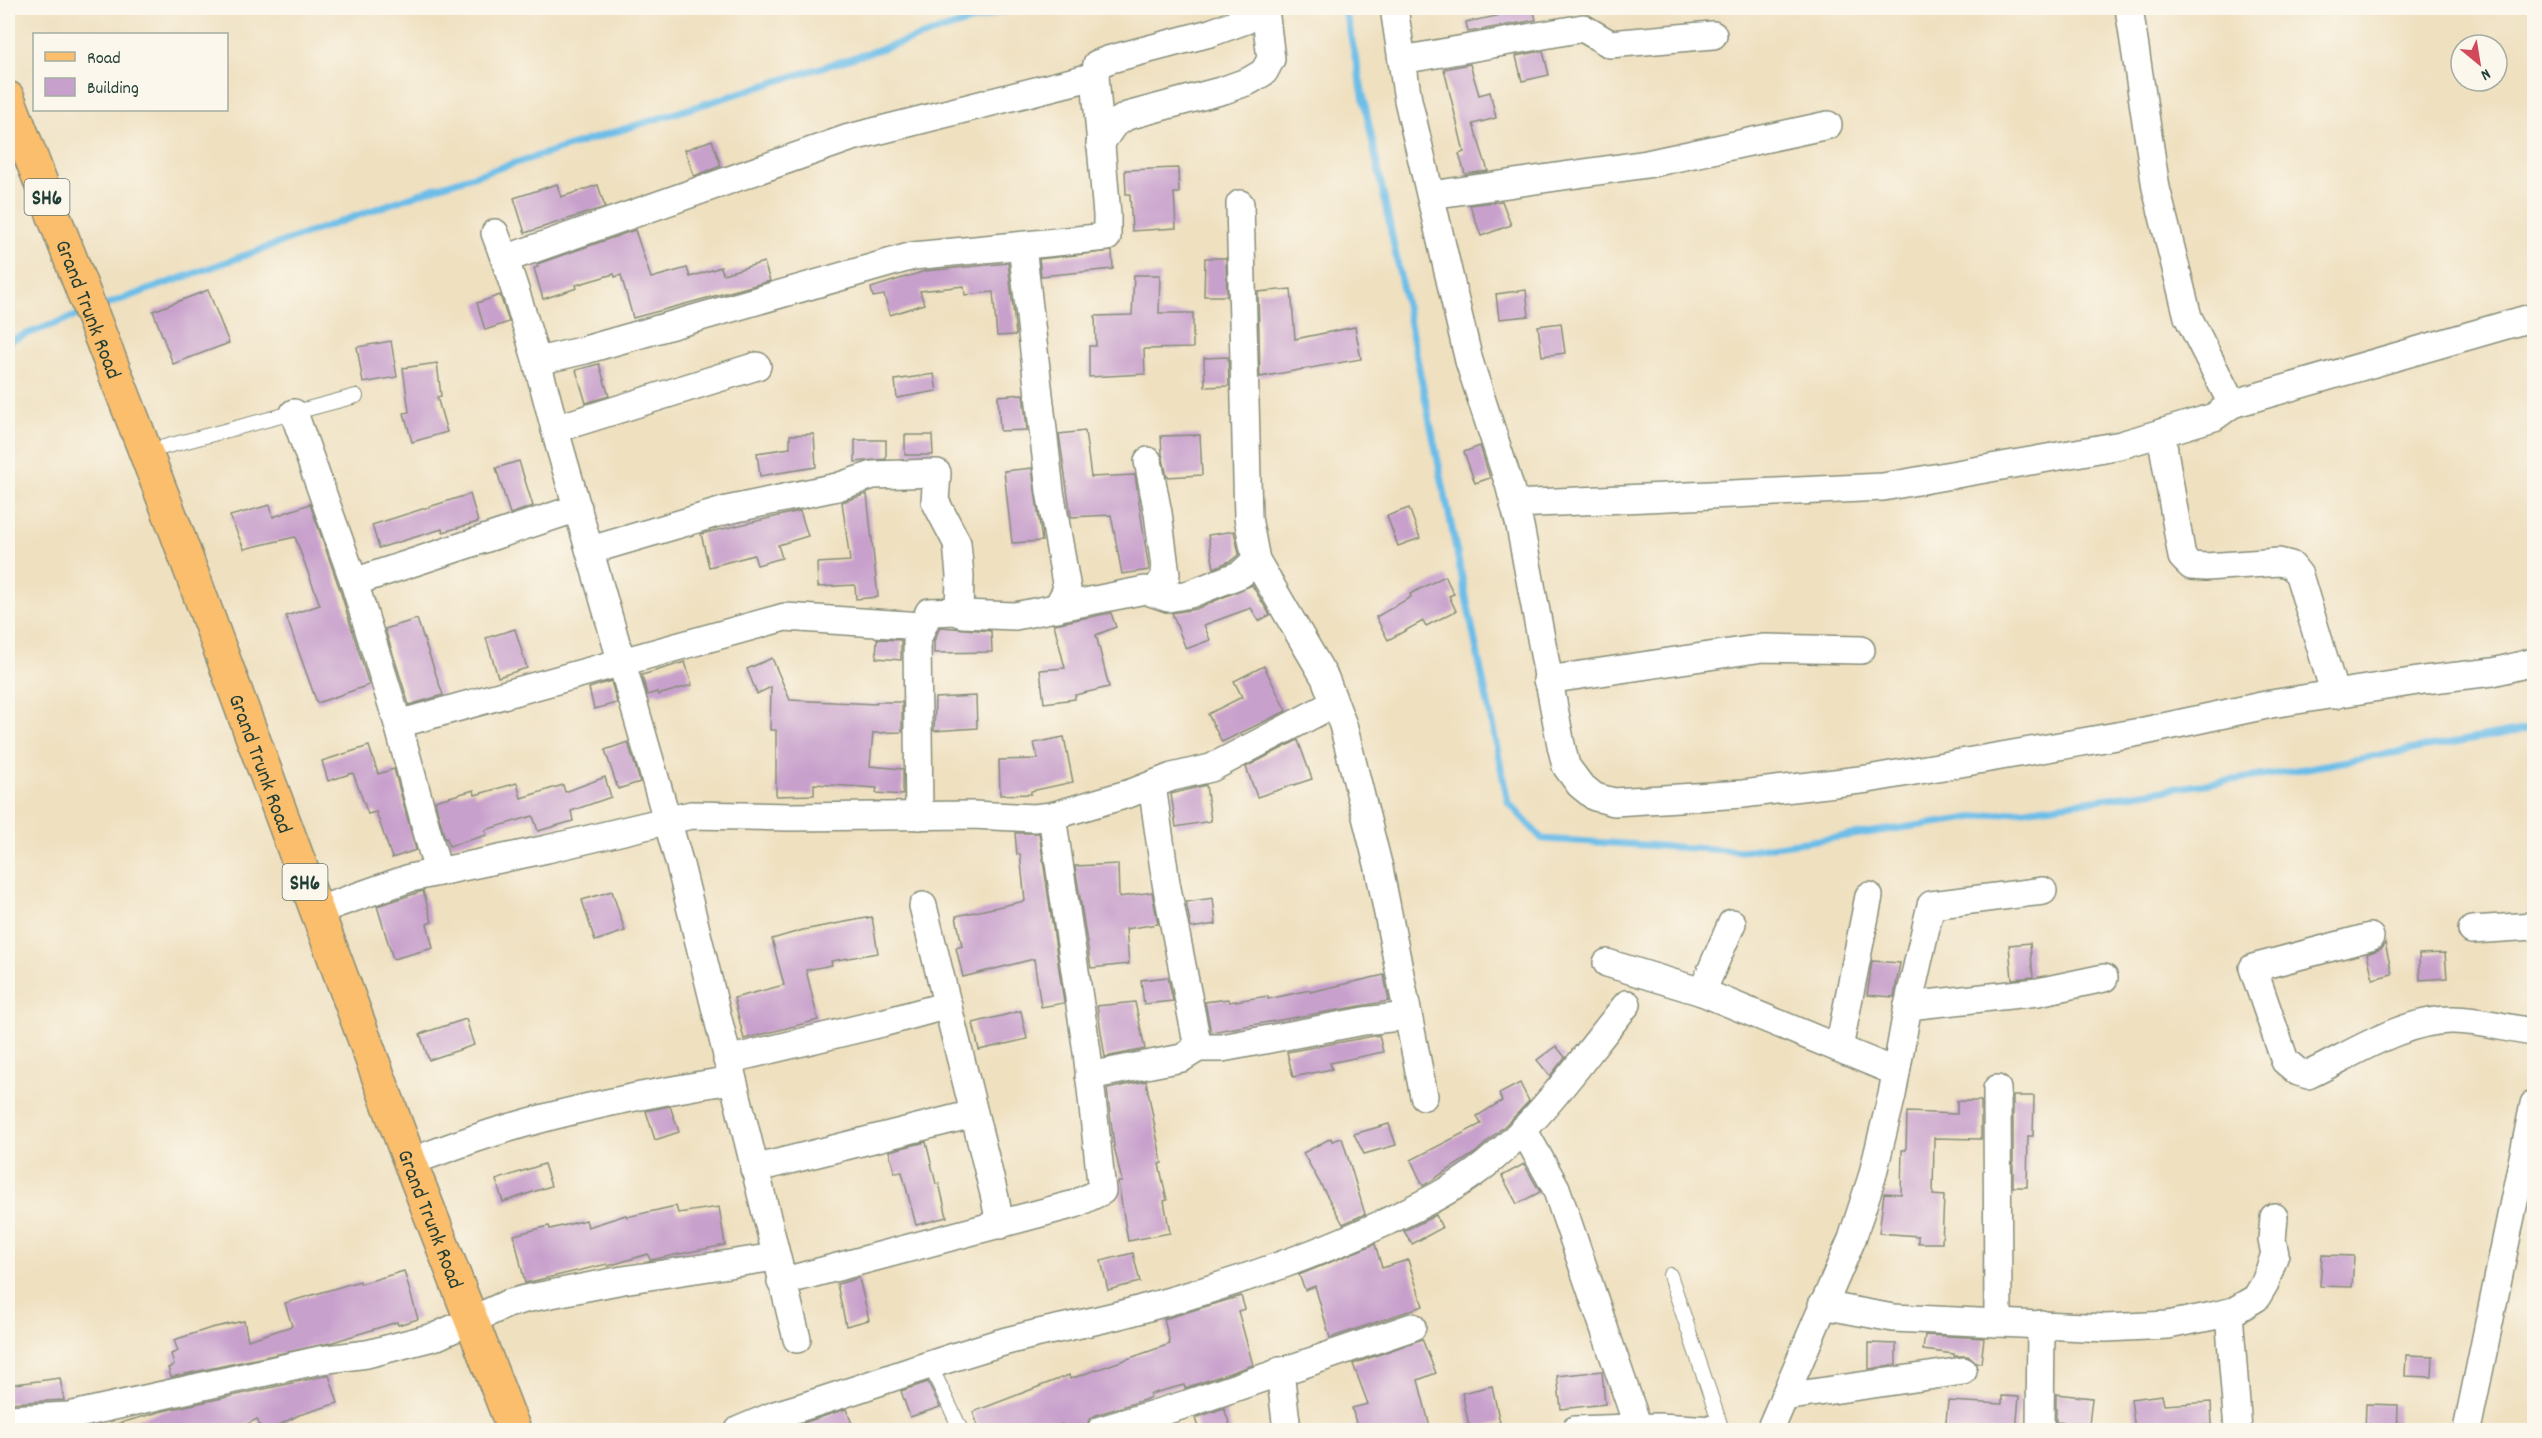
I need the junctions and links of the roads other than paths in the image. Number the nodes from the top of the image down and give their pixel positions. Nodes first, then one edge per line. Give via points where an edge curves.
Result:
1 (1266, 8) edge
2 (1394, 8) edge
3 (2129, 8) edge
4 (1713, 35) dead end
5 (1402, 60) junction
6 (1095, 76) junction
7 (8, 98) edge
8 (1828, 125) dead end
9 (1100, 144) junction
10 (1431, 195) junction
11 (1240, 204) dead end
12 (495, 233) dead end
13 (1022, 246) junction
14 (505, 259) junction
15 (2535, 317) edge
16 (538, 361) junction
17 (757, 366) dead end
18 (356, 396) dead end
19 (2232, 404) junction
20 (294, 413) junction
21 (555, 429) junction
22 (2161, 433) junction
23 (145, 452) junction
24 (1148, 461) dead end
25 (1514, 504) junction
26 (578, 508) junction
27 (591, 550) junction
28 (1256, 560) junction
29 (354, 582) junction
30 (1154, 593) junction
31 (1057, 608) junction
32 (959, 611) junction
33 (922, 626) junction
34 (1861, 650) dead end
35 (622, 662) junction
36 (2535, 662) edge
37 (1547, 680) junction
38 (2335, 695) junction
39 (1333, 704) junction
40 (398, 724) junction
41 (1152, 785) junction
42 (919, 816) junction
43 (1052, 816) junction
44 (667, 820) junction
45 (438, 872) junction
46 (2043, 891) dead end
47 (1869, 896) dead end
48 (923, 906) dead end
49 (316, 911) junction
50 (1732, 923) dead end
51 (2535, 926) edge
52 (2472, 930) dead end
53 (2370, 937) dead end
54 (1607, 963) dead end
55 (2104, 978) dead end
56 (1702, 992) junction
57 (1627, 1004) dead end
58 (948, 1005) junction
59 (1908, 1006) junction
60 (1407, 1016) junction
61 (2535, 1032) edge
62 (1198, 1048) junction
63 (1839, 1048) junction
64 (730, 1070) junction
65 (1896, 1072) junction
66 (1089, 1076) junction
67 (1997, 1089) dead end
68 (1424, 1096) dead end
69 (2535, 1104) edge
70 (973, 1114) junction
71 (1524, 1131) junction
72 (410, 1162) junction
73 (754, 1169) junction
74 (2274, 1217) dead end
75 (1000, 1225) junction
76 (778, 1270) junction
77 (1670, 1275) dead end
78 (1822, 1305) junction
79 (2229, 1313) junction
80 (471, 1320) junction
81 (1998, 1323) junction
82 (2041, 1324) junction
83 (1412, 1327) dead end
84 (797, 1339) dead end
85 (930, 1365) junction
86 (1280, 1371) junction
87 (1963, 1371) dead end
88 (1784, 1397) junction
89 (8, 1419) edge
90 (1638, 1427) junction
91 (514, 1431) edge
92 (739, 1431) edge
93 (961, 1431) edge
94 (1101, 1431) edge
95 (1287, 1431) edge
96 (1575, 1431) edge
97 (1715, 1431) edge
98 (1722, 1431) edge
99 (1770, 1431) edge
100 (2040, 1431) edge
101 (2238, 1431) edge
102 (2467, 1431) edge

1 - 6 street via 1210,33 1111,58 1097,64
1 - 9 street via 1272,59 1264,72 1224,90 1127,116 1114,124
2 - 5 street
3 - 19 street via 2156,188 2188,317
4 - 5 street via 1610,44 1583,28
5 - 10 street
6 - 9 street
6 - 14 street via 849,138
7 - 23 main road, Grand Trunk Road / SH6
8 - 10 street via 1647,164
9 - 13 street via 1107,237
10 - 25 street via 1469,361
11 - 28 street via 1248,518
12 - 14 street
13 - 16 street via 904,259
13 - 31 street via 1050,491 1067,589
14 - 16 street
15 - 19 street
16 - 21 street
17 - 21 street
18 - 20 lane
19 - 22 street via 2214,417
20 - 23 lane
20 - 29 street
21 - 26 street
22 - 25 street via 2121,446 1883,487
22 - 38 street via 2182,557 2191,566 2279,562 2291,565 2300,575
23 - 49 main road, Grand Trunk Road / SH6
24 - 30 street via 1166,575
25 - 37 street
26 - 27 street
26 - 29 street
27 - 32 street via 727,510 873,476 937,473 935,501 957,543
27 - 35 street
28 - 30 street via 1241,574 1190,594 1168,598
28 - 39 street via 1324,678
29 - 40 street
30 - 31 street via 1145,590
31 - 32 street via 1015,616
32 - 33 street via 929,612
33 - 35 street via 785,617
33 - 42 street via 917,640
34 - 37 street via 1763,648
35 - 40 street
35 - 44 street
36 - 38 street via 2493,672
37 - 38 street via 1566,766 1595,797 1614,802 1743,794 1868,779
39 - 41 street via 1210,768
39 - 60 street via 1343,725 1379,868
40 - 45 street
41 - 43 street
41 - 62 street via 1166,883
42 - 43 street
42 - 44 street via 691,815
43 - 66 street
44 - 45 street
44 - 64 street
45 - 49 street
46 - 59 street via 1931,904
47 - 63 street
48 - 58 street
49 - 72 main road, Grand Trunk Road / SH6
50 - 56 street
51 - 52 street
53 - 61 street via 2253,968 2285,1061 2298,1072 2308,1075 2388,1035 2443,1021
54 - 56 street
55 - 59 street via 2038,992
56 - 63 street
57 - 71 street
58 - 64 street
58 - 70 street
59 - 65 street
60 - 62 street via 1222,1048
60 - 68 street
62 - 66 street via 1182,1058
63 - 65 street
64 - 72 street via 501,1130
64 - 73 street
65 - 78 street via 1872,1177 1852,1239
66 - 75 street via 1102,1191 1075,1204
67 - 81 street
69 - 102 street
70 - 73 street
70 - 75 street
71 - 85 street via 1450,1189 1355,1236 1282,1265 1144,1309 1004,1342
71 - 90 street via 1556,1188
72 - 80 main road, Grand Trunk Road / SH6
73 - 76 street
74 - 79 street via 2275,1254 2265,1282 2256,1298
75 - 76 street
76 - 80 street via 623,1280 507,1304
76 - 84 street
77 - 98 lane
78 - 81 street via 1893,1318
78 - 88 street
79 - 82 street via 2168,1325 2106,1328
79 - 101 street
80 - 89 street via 437,1336 367,1354 320,1360 69,1416
80 - 91 main road, Grand Trunk Road / SH6
81 - 82 street
82 - 100 street
83 - 86 street
85 - 92 street via 775,1415
85 - 93 lane
86 - 94 street
86 - 95 street
87 - 88 street
88 - 99 street
90 - 96 street
90 - 97 street

